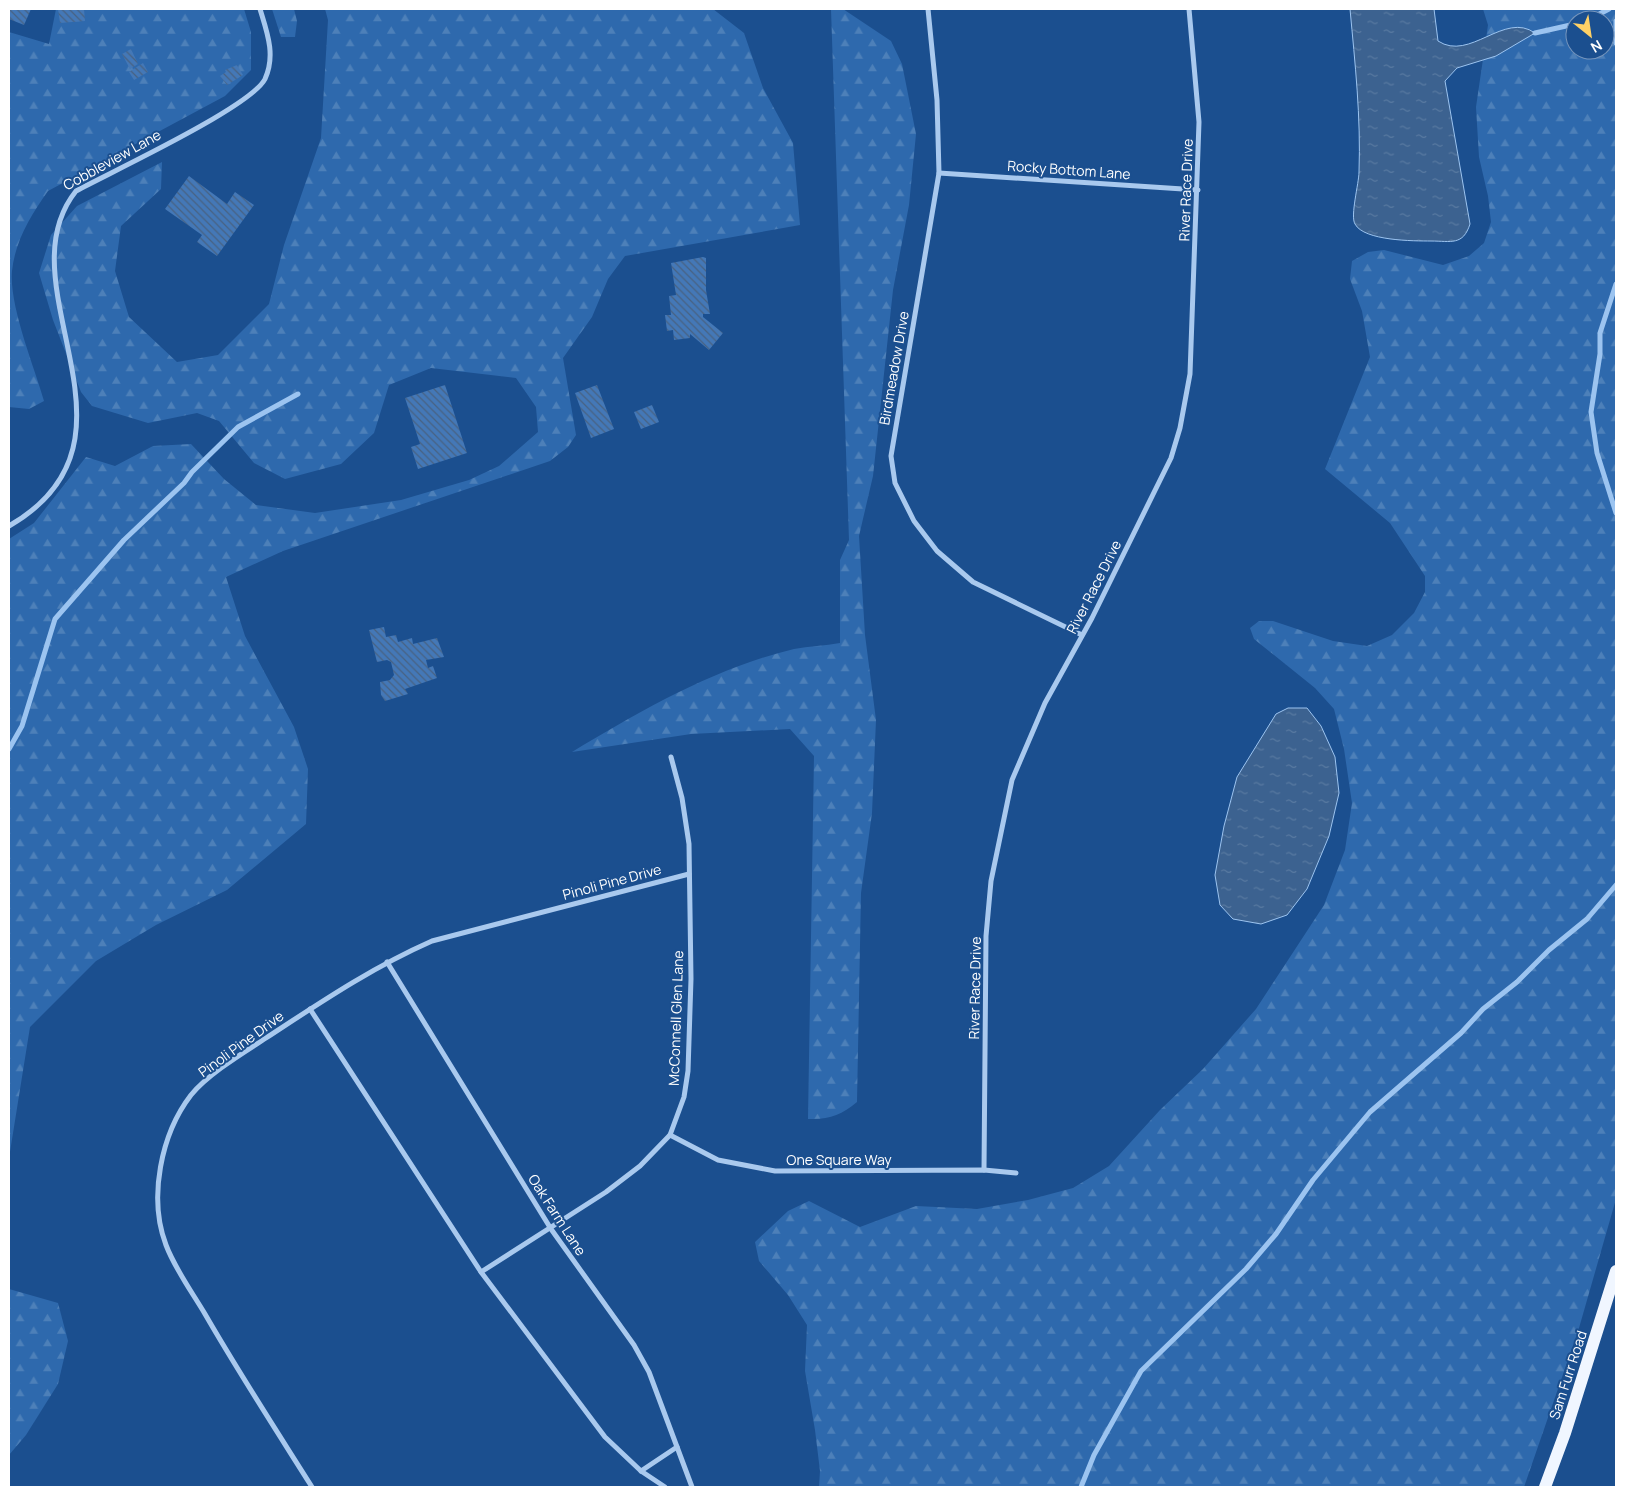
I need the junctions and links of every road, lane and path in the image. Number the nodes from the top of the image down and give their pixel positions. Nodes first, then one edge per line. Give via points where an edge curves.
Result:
1 (260, 9) edge
2 (928, 9) edge
3 (1189, 9) edge
4 (939, 173) junction
5 (1198, 190) junction
6 (65, 198) dead end
7 (61, 458) dead end
8 (9, 526) edge
9 (1082, 635) junction
10 (671, 757) dead end
11 (689, 874) junction
12 (387, 962) junction
13 (310, 1009) junction
14 (670, 1135) junction
15 (984, 1170) junction
16 (1016, 1173) dead end
17 (550, 1229) junction
18 (1616, 1271) edge
19 (481, 1272) junction
20 (677, 1447) junction
21 (641, 1471) junction
22 (312, 1487) edge
23 (665, 1487) edge
24 (692, 1487) edge
25 (1545, 1487) edge

1 - 6 street, Cobbleview Lane via 271,45 270,59 264,81 254,91 224,112
2 - 4 street, Birdmeadow Drive via 937,100
3 - 5 street, River Race Drive via 1199,122
4 - 5 street, Rocky Bottom Lane
4 - 9 street, Birdmeadow Drive via 891,456 895,483 914,521 937,551 973,582
5 - 9 street, River Race Drive via 1190,374 1180,428 1171,458
7 - 8 street via 52,484 41,499
9 - 15 street, River Race Drive via 1044,704 1012,780 991,881 986,936
10 - 11 street, McConnell Glen Lane via 685,814
11 - 12 street, Pinoli Pine Drive via 432,941
11 - 14 street, McConnell Glen Lane via 691,979 688,1071 684,1097
12 - 13 street, Pinoli Pine Drive
12 - 17 street, Oak Farm Lane
13 - 19 street
13 - 22 street, Pinoli Pine Drive via 229,1063 192,1094 170,1132 158,1190 159,1220 166,1246 220,1340
14 - 15 street, One Square Way via 718,1160 775,1172
14 - 17 street, McConnell Glen Lane via 640,1166
15 - 16 street, One Square Way
17 - 19 street, McConnell Glen Lane
17 - 20 street, Oak Farm Lane via 634,1345
18 - 25 main road, Sam Furr Road
19 - 21 street via 605,1436
20 - 21 street
20 - 24 street, Oak Farm Lane
21 - 23 street

